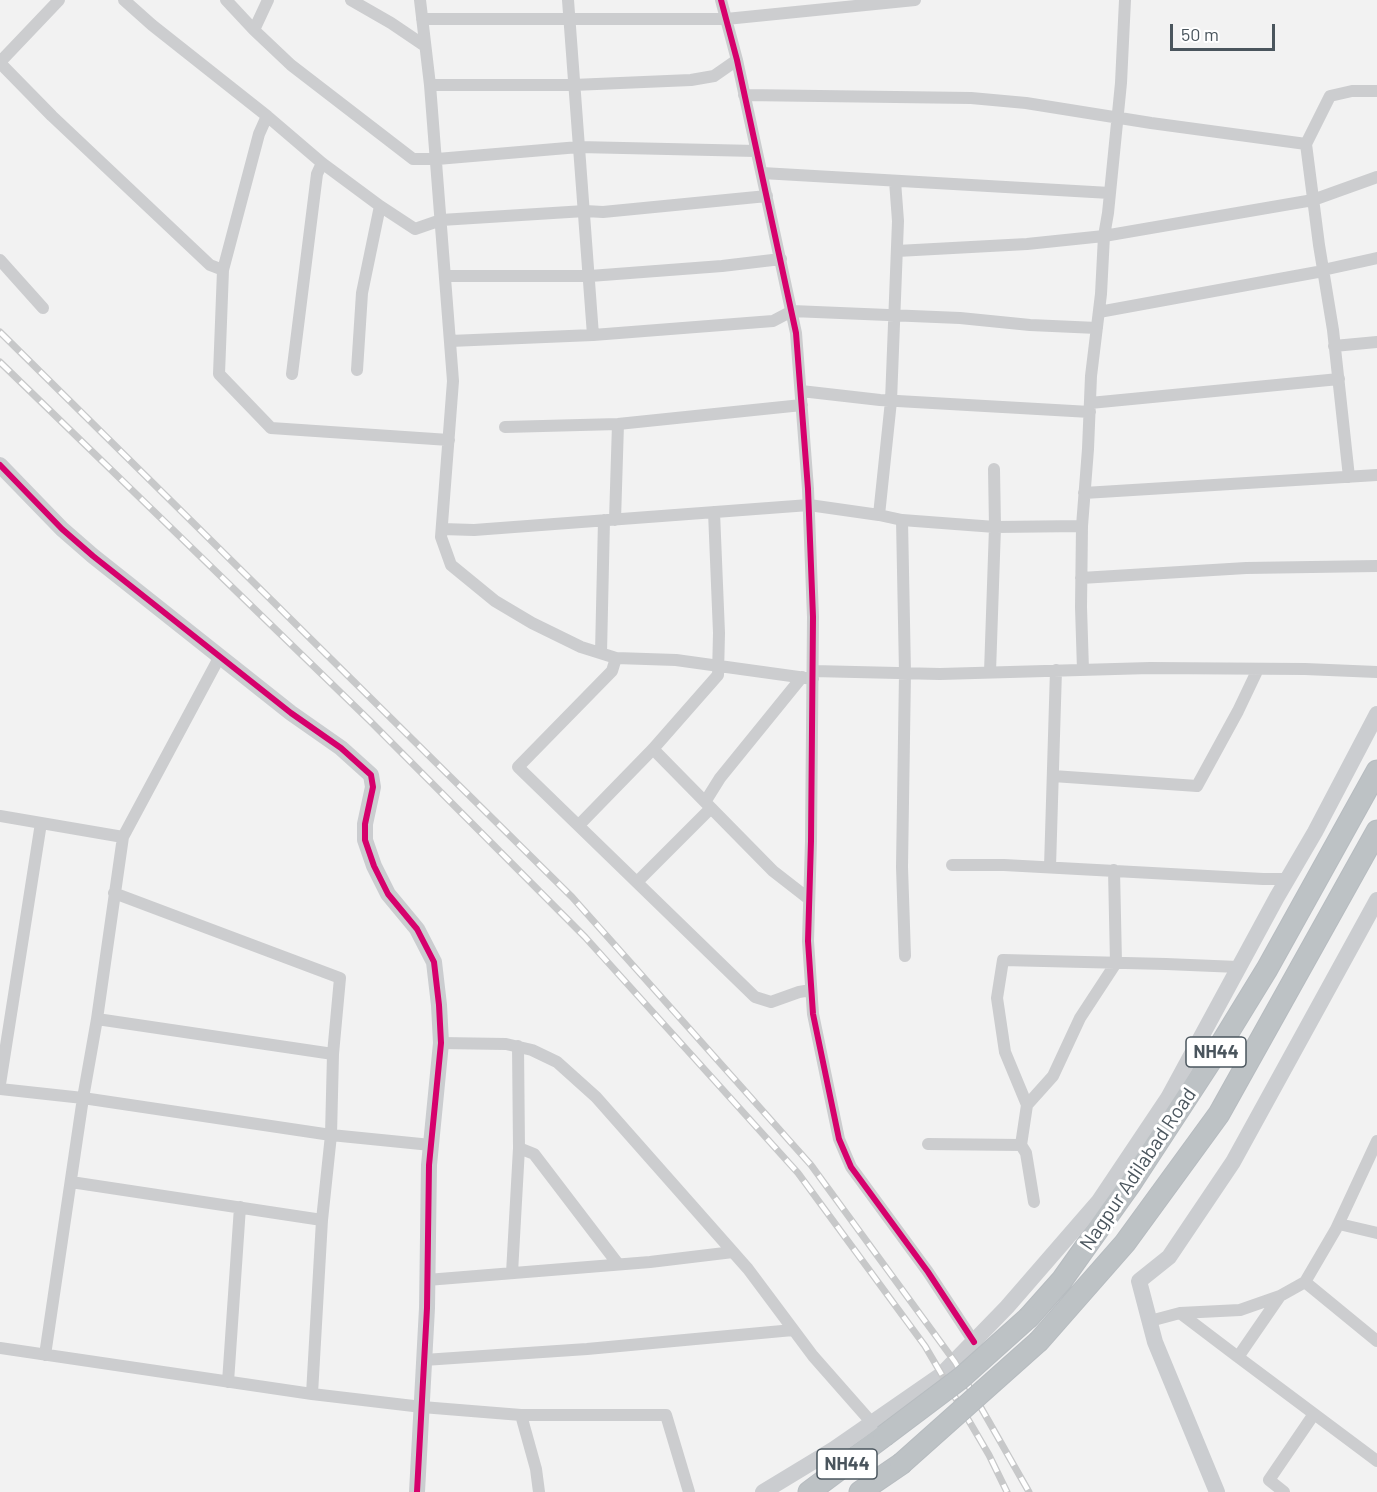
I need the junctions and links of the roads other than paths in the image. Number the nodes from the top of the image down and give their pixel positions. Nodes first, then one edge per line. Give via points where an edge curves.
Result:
1 (59, 0) edge
2 (124, 0) edge
3 (226, 0) edge
4 (268, 0) edge
5 (351, 0) edge
6 (420, 0) edge
7 (568, 0) edge
8 (721, 0) edge
9 (915, 0) edge
10 (1125, 0) edge
11 (422, 19) junction
12 (569, 19) junction
13 (726, 19) junction
14 (254, 30) junction
15 (426, 46) junction
16 (737, 60) junction
17 (0, 62) edge
18 (430, 85) junction
19 (573, 85) junction
20 (1377, 91) edge
21 (744, 95) junction
22 (267, 116) junction
23 (1117, 117) junction
24 (1306, 144) junction
25 (579, 147) junction
26 (756, 151) junction
27 (437, 159) junction
28 (322, 163) junction
29 (762, 173) junction
30 (1377, 177) edge
31 (895, 181) junction
32 (1110, 193) junction
33 (767, 196) junction
34 (1313, 200) junction
35 (380, 206) junction
36 (585, 211) junction
37 (441, 220) junction
38 (1104, 236) junction
39 (897, 251) junction
40 (1377, 258) edge
41 (781, 259) junction
42 (0, 260) edge
43 (223, 270) junction
44 (1323, 270) junction
45 (446, 276) junction
46 (590, 276) junction
47 (43, 308) dead end
48 (792, 311) junction
49 (1099, 312) junction
50 (895, 315) junction
51 (1097, 328) junction
52 (593, 335) junction
53 (450, 341) junction
54 (1377, 342) edge
55 (1334, 346) junction
56 (357, 370) dead end
57 (292, 374) dead end
58 (1339, 379) junction
59 (801, 391) junction
60 (891, 401) junction
61 (802, 405) junction
62 (1090, 407) junction
63 (618, 424) junction
64 (505, 427) dead end
65 (448, 440) junction
66 (0, 465) edge
67 (994, 469) dead end
68 (1377, 475) edge
69 (1348, 477) junction
70 (1084, 493) junction
71 (809, 505) junction
72 (714, 512) junction
73 (879, 515) junction
74 (610, 520) junction
75 (902, 520) junction
76 (1082, 526) junction
77 (995, 527) junction
78 (442, 529) junction
79 (1377, 566) edge
80 (1081, 578) junction
81 (601, 653) junction
82 (220, 656) junction
83 (616, 658) junction
84 (718, 665) junction
85 (1258, 669) junction
86 (1056, 670) junction
87 (1083, 670) junction
88 (990, 672) junction
89 (1377, 672) edge
90 (904, 673) junction
91 (809, 676) junction
92 (1377, 714) edge
93 (653, 749) junction
94 (1377, 771) edge
95 (1053, 776) junction
96 (708, 805) junction
97 (0, 816) edge
98 (41, 823) junction
99 (579, 825) junction
100 (1377, 831) edge
101 (123, 837) junction
102 (952, 865) dead end
103 (1050, 867) junction
104 (1114, 870) junction
105 (1287, 879) junction
106 (637, 882) junction
107 (114, 893) junction
108 (809, 899) junction
109 (1377, 900) edge
110 (904, 956) dead end
111 (1116, 963) junction
112 (1238, 968) junction
113 (812, 990) junction
114 (97, 1019) junction
115 (441, 1043) junction
116 (518, 1046) junction
117 (333, 1054) junction
118 (0, 1084) edge
119 (0, 1089) edge
120 (83, 1098) junction
121 (1027, 1105) junction
122 (331, 1135) junction
123 (1377, 1142) edge
124 (928, 1144) dead end
125 (431, 1145) junction
126 (1021, 1145) junction
127 (519, 1148) junction
128 (71, 1182) junction
129 (1034, 1202) dead end
130 (240, 1207) junction
131 (322, 1220) junction
132 (1339, 1224) junction
133 (1377, 1233) edge
134 (733, 1252) junction
135 (618, 1264) junction
136 (512, 1273) junction
137 (427, 1280) junction
138 (1305, 1282) junction
139 (1280, 1296) junction
140 (1180, 1313) junction
141 (1150, 1322) junction
142 (793, 1330) junction
143 (1377, 1341) edge
144 (974, 1342) junction
145 (0, 1348) edge
146 (45, 1354) junction
147 (1238, 1357) junction
148 (424, 1360) junction
149 (228, 1382) junction
150 (312, 1394) junction
151 (422, 1407) junction
152 (1314, 1414) junction
153 (521, 1415) junction
154 (878, 1429) junction
155 (1377, 1461) edge
156 (417, 1492) edge
157 (539, 1492) edge
158 (689, 1492) edge
159 (763, 1492) edge
160 (809, 1492) edge
161 (860, 1492) edge
162 (1217, 1492) edge
163 (1284, 1492) edge

1 - 17 street
2 - 22 street
3 - 14 street
4 - 14 street
5 - 15 street
6 - 11 street
7 - 12 street
8 - 13 street
9 - 13 street
10 - 23 street
11 - 12 street
11 - 15 street
12 - 13 street
12 - 19 street
13 - 16 street
14 - 27 street via 291,64 413,159
15 - 18 street
16 - 19 street via 714,76 691,80
16 - 21 street
17 - 43 street via 210,265
18 - 19 street
18 - 27 street
19 - 25 street
20 - 24 street via 1330,96
21 - 23 street via 971,98
21 - 26 street
22 - 28 street
22 - 43 street
23 - 24 street
23 - 32 street
24 - 34 street
25 - 26 street
25 - 27 street
25 - 36 street
26 - 29 street
27 - 37 street
28 - 35 street
28 - 57 street via 316,174
29 - 31 street
29 - 33 street
30 - 34 street
31 - 32 street
31 - 39 street
32 - 38 street
33 - 36 street
33 - 41 street
34 - 38 street
34 - 44 street
35 - 37 street via 415,229
35 - 56 street via 362,293
36 - 37 street
36 - 46 street
37 - 45 street
38 - 39 street
38 - 49 street
39 - 50 street
40 - 44 street
41 - 46 street
41 - 48 street
42 - 47 street
43 - 65 street via 219,374 271,428
44 - 49 street
44 - 55 street
45 - 46 street
45 - 53 street
46 - 52 street
48 - 50 street
48 - 52 street via 772,321
48 - 59 street
49 - 51 street
50 - 51 street
50 - 60 street
51 - 62 street
52 - 53 street
53 - 65 street via 453,381
54 - 55 street
55 - 58 street
58 - 62 street
58 - 69 street
59 - 60 street
59 - 61 street
60 - 62 street
60 - 73 street
61 - 63 street
61 - 71 street
62 - 70 street
63 - 64 street
63 - 74 street
65 - 78 street
66 - 82 street via 62,529
67 - 77 street
68 - 69 street
69 - 70 street
70 - 76 street
71 - 72 street
71 - 73 street
71 - 91 street
72 - 74 street
72 - 84 street
73 - 75 street
74 - 78 street
74 - 81 street
75 - 77 street
75 - 90 street
76 - 77 street
76 - 80 street
77 - 88 street
78 - 81 street via 450,565 495,601 532,624
79 - 80 street via 1246,568
80 - 87 street
81 - 83 street
82 - 101 street
82 - 115 street via 371,775 373,787 365,840 388,894 417,929 434,962
83 - 84 street
83 - 99 street via 612,671 518,767
84 - 91 street
84 - 93 street via 718,675
85 - 87 street
85 - 89 street
85 - 95 street via 1197,786
86 - 87 street
86 - 88 street
86 - 95 street
88 - 90 street
90 - 91 street
90 - 110 street
91 - 96 street via 720,778
91 - 108 street
92 - 105 street
93 - 96 street
93 - 99 street
94 - 154 highway, Nagpur Adilabad Road / NH44, bridge via 1267,969 1210,1062 1062,1280 1029,1317 961,1378
95 - 103 street
96 - 106 street
96 - 108 street via 772,871
97 - 98 street
98 - 101 street
98 - 118 street
99 - 106 street
100 - 161 highway, Nagpur Adilabad Road / NH44, bridge via 1219,1114 1125,1243 1040,1341 902,1464
101 - 107 street
102 - 103 street
103 - 104 street
104 - 105 street
104 - 111 street
105 - 112 street
106 - 113 street via 755,997 771,1002
107 - 114 street
107 - 117 street via 340,978
108 - 113 street
109 - 141 street via 1233,1162 1169,1257 1139,1281
111 - 112 street
111 - 121 street via 1080,1018 1053,1076
111 - 121 street via 1003,960 998,998 1005,1052
112 - 144 street via 1168,1098 1099,1201
113 - 144 street via 829,1095 839,1139 851,1167
114 - 117 street
114 - 120 street
115 - 116 street
115 - 125 street
116 - 127 street
116 - 134 street via 557,1062 596,1097
117 - 122 street
119 - 120 street
120 - 122 street
120 - 128 street
121 - 126 street
122 - 125 street
122 - 131 street
123 - 132 street
124 - 126 street
125 - 137 street
126 - 129 street via 1026,1153
127 - 135 street via 534,1154
127 - 136 street
128 - 130 street
128 - 146 street
130 - 131 street
130 - 149 street
131 - 150 street
132 - 133 street
132 - 138 street
134 - 135 street
134 - 142 street
135 - 136 street
136 - 137 street
137 - 148 street
138 - 139 street
138 - 143 street
139 - 140 street via 1240,1310
139 - 147 street
140 - 141 street
140 - 147 street
141 - 162 street
142 - 148 street
142 - 154 street
144 - 154 street
145 - 146 street
146 - 149 street
147 - 152 street
148 - 151 street
149 - 150 street
150 - 151 street
151 - 153 street
151 - 156 street
152 - 155 street
152 - 163 street via 1269,1480
153 - 157 street
153 - 158 street via 666,1415
154 - 159 street via 834,1449
154 - 160 highway, Nagpur Adilabad Road / NH44

